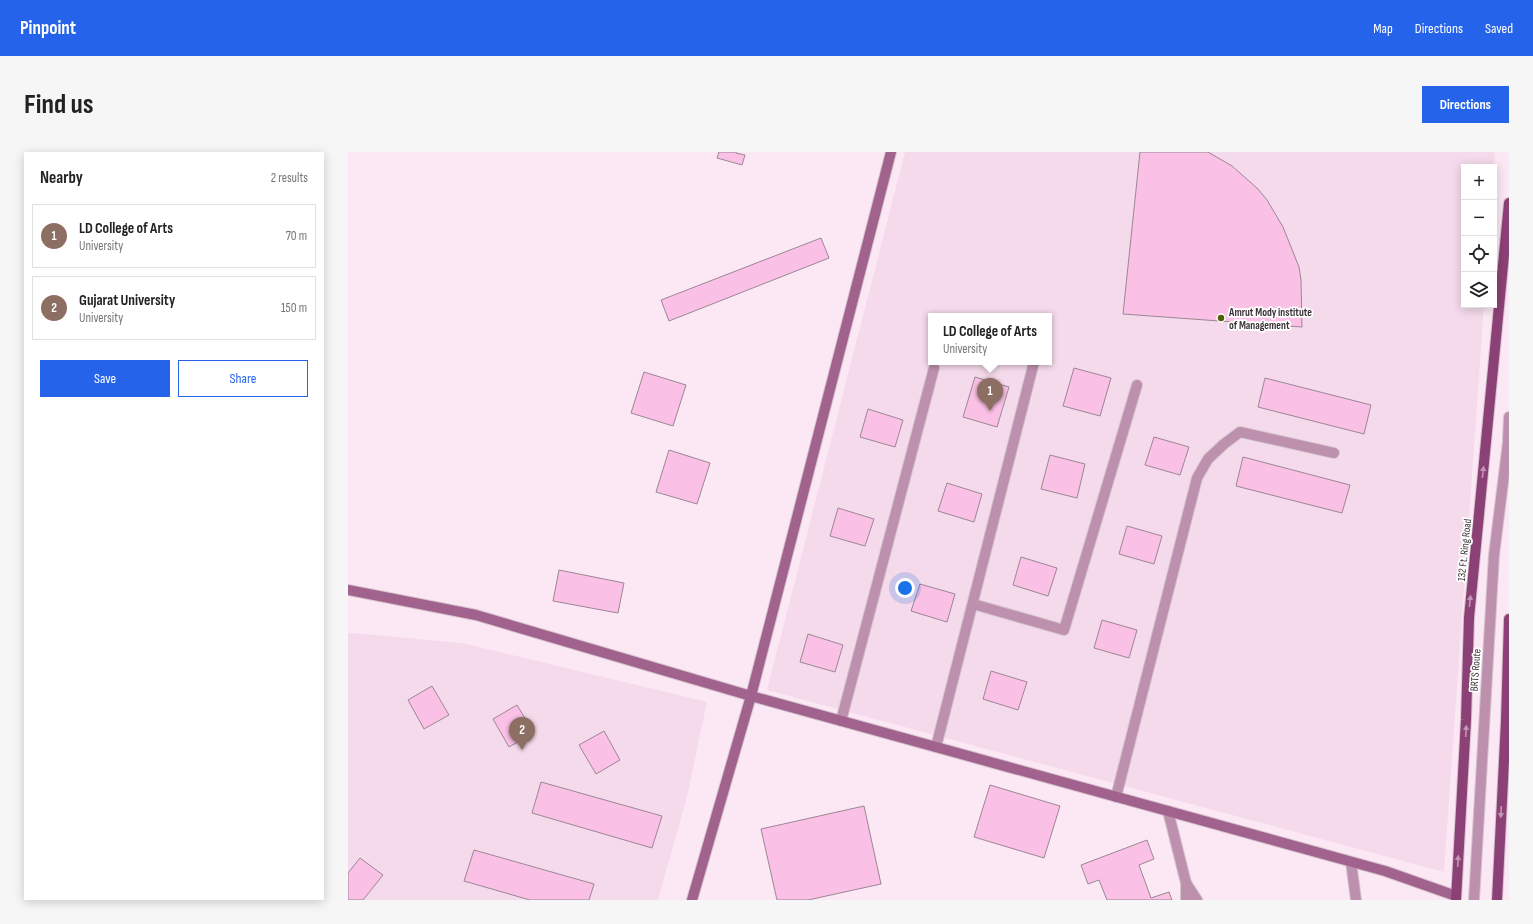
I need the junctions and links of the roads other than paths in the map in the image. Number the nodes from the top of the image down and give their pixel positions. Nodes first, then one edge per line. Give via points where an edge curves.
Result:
1 (891, 152) edge
2 (1509, 202) edge
3 (1033, 365) edge
4 (934, 368) dead end
5 (1137, 384) dead end
6 (1509, 417) edge
7 (1508, 438) edge
8 (1334, 453) dead end
9 (348, 590) edge
10 (973, 604) junction
11 (1509, 619) edge
12 (751, 696) junction
13 (841, 721) junction
14 (936, 747) junction
15 (1116, 797) junction
16 (1168, 811) junction
17 (1351, 862) junction
18 (1186, 883) junction
19 (1456, 898) edge
20 (692, 900) edge
21 (1186, 900) edge
22 (1197, 900) edge
23 (1356, 900) edge
24 (1474, 900) edge
25 (1497, 900) edge

1 - 12 street
19 -> 2 main road, 132 Ft. Ring Road via 1469,618
3 - 10 street
4 - 13 street
5 - 10 street via 1064,630
6 - 7 street, BRTS Route
7 - 24 street, BRTS Route via 1494,555
8 - 15 street via 1240,432 1208,459 1197,478
9 - 12 street via 476,615
10 - 14 street
11 -> 25 main road
12 - 13 street
12 - 20 street
13 - 14 street
14 - 15 street
15 - 16 street
16 - 17 street
16 - 18 street
17 - 19 street via 1385,871
17 - 23 street
18 - 21 street
18 - 22 street

